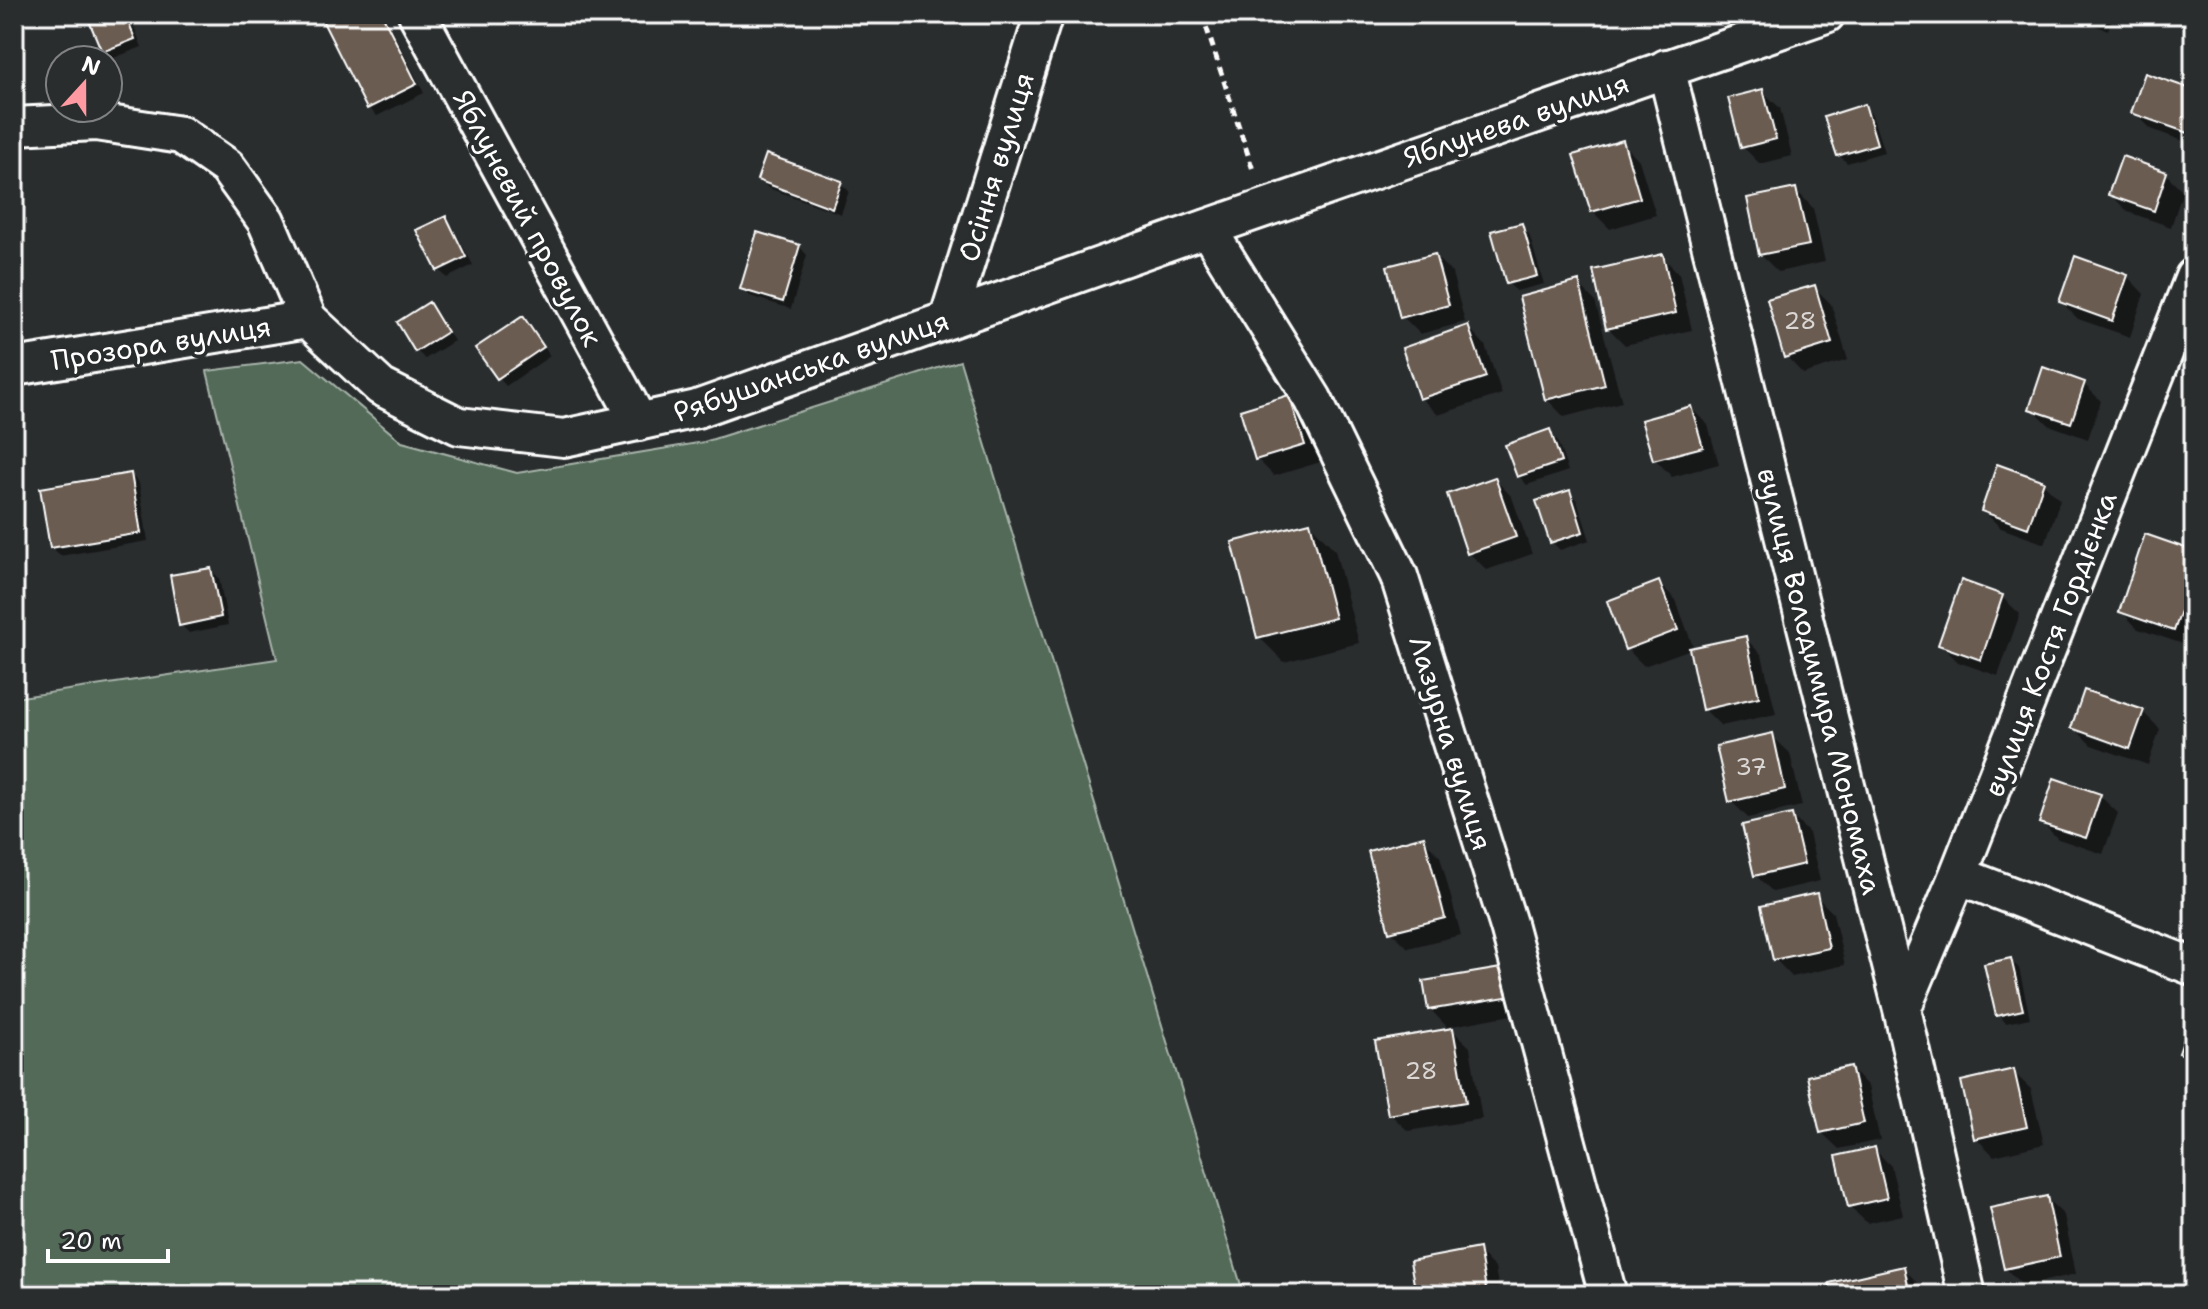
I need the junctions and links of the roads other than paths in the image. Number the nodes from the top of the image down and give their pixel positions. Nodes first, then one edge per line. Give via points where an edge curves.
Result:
1 (417, 14) edge
2 (1044, 14) edge
3 (1826, 14) edge
4 (1666, 68) junction
5 (14, 126) edge
6 (1207, 228) junction
7 (2194, 277) edge
8 (308, 319) junction
9 (948, 320) junction
10 (14, 367) edge
11 (639, 422) junction
12 (1958, 875) junction
13 (2194, 967) edge
14 (1902, 1009) junction
15 (1608, 1295) edge
16 (1967, 1295) edge

1 - 11 street, Яблуневий провулок
2 - 9 street, Осіння вулиця
3 - 4 street, Яблунева вулиця
4 - 6 street, Яблунева вулиця
4 - 14 street, вулиця Володимира Мономаха
5 - 8 street, Рябушанська вулиця via 96,122 181,135 227,167 266,221
6 - 9 street, Рябушанська вулиця
6 - 15 street, Лазурна вулиця via 1313,399 1399,576 1509,927
7 - 12 street, вулиця Костя Гордієнка
8 - 10 street, Прозора вулиця
8 - 11 street, Рябушанська вулиця via 381,387 459,426 564,438
9 - 11 street, Рябушанська вулиця via 697,409
12 - 13 street
12 - 14 street, вулиця Костя Гордієнка
14 - 16 street, вулиця Володимира Мономаха

